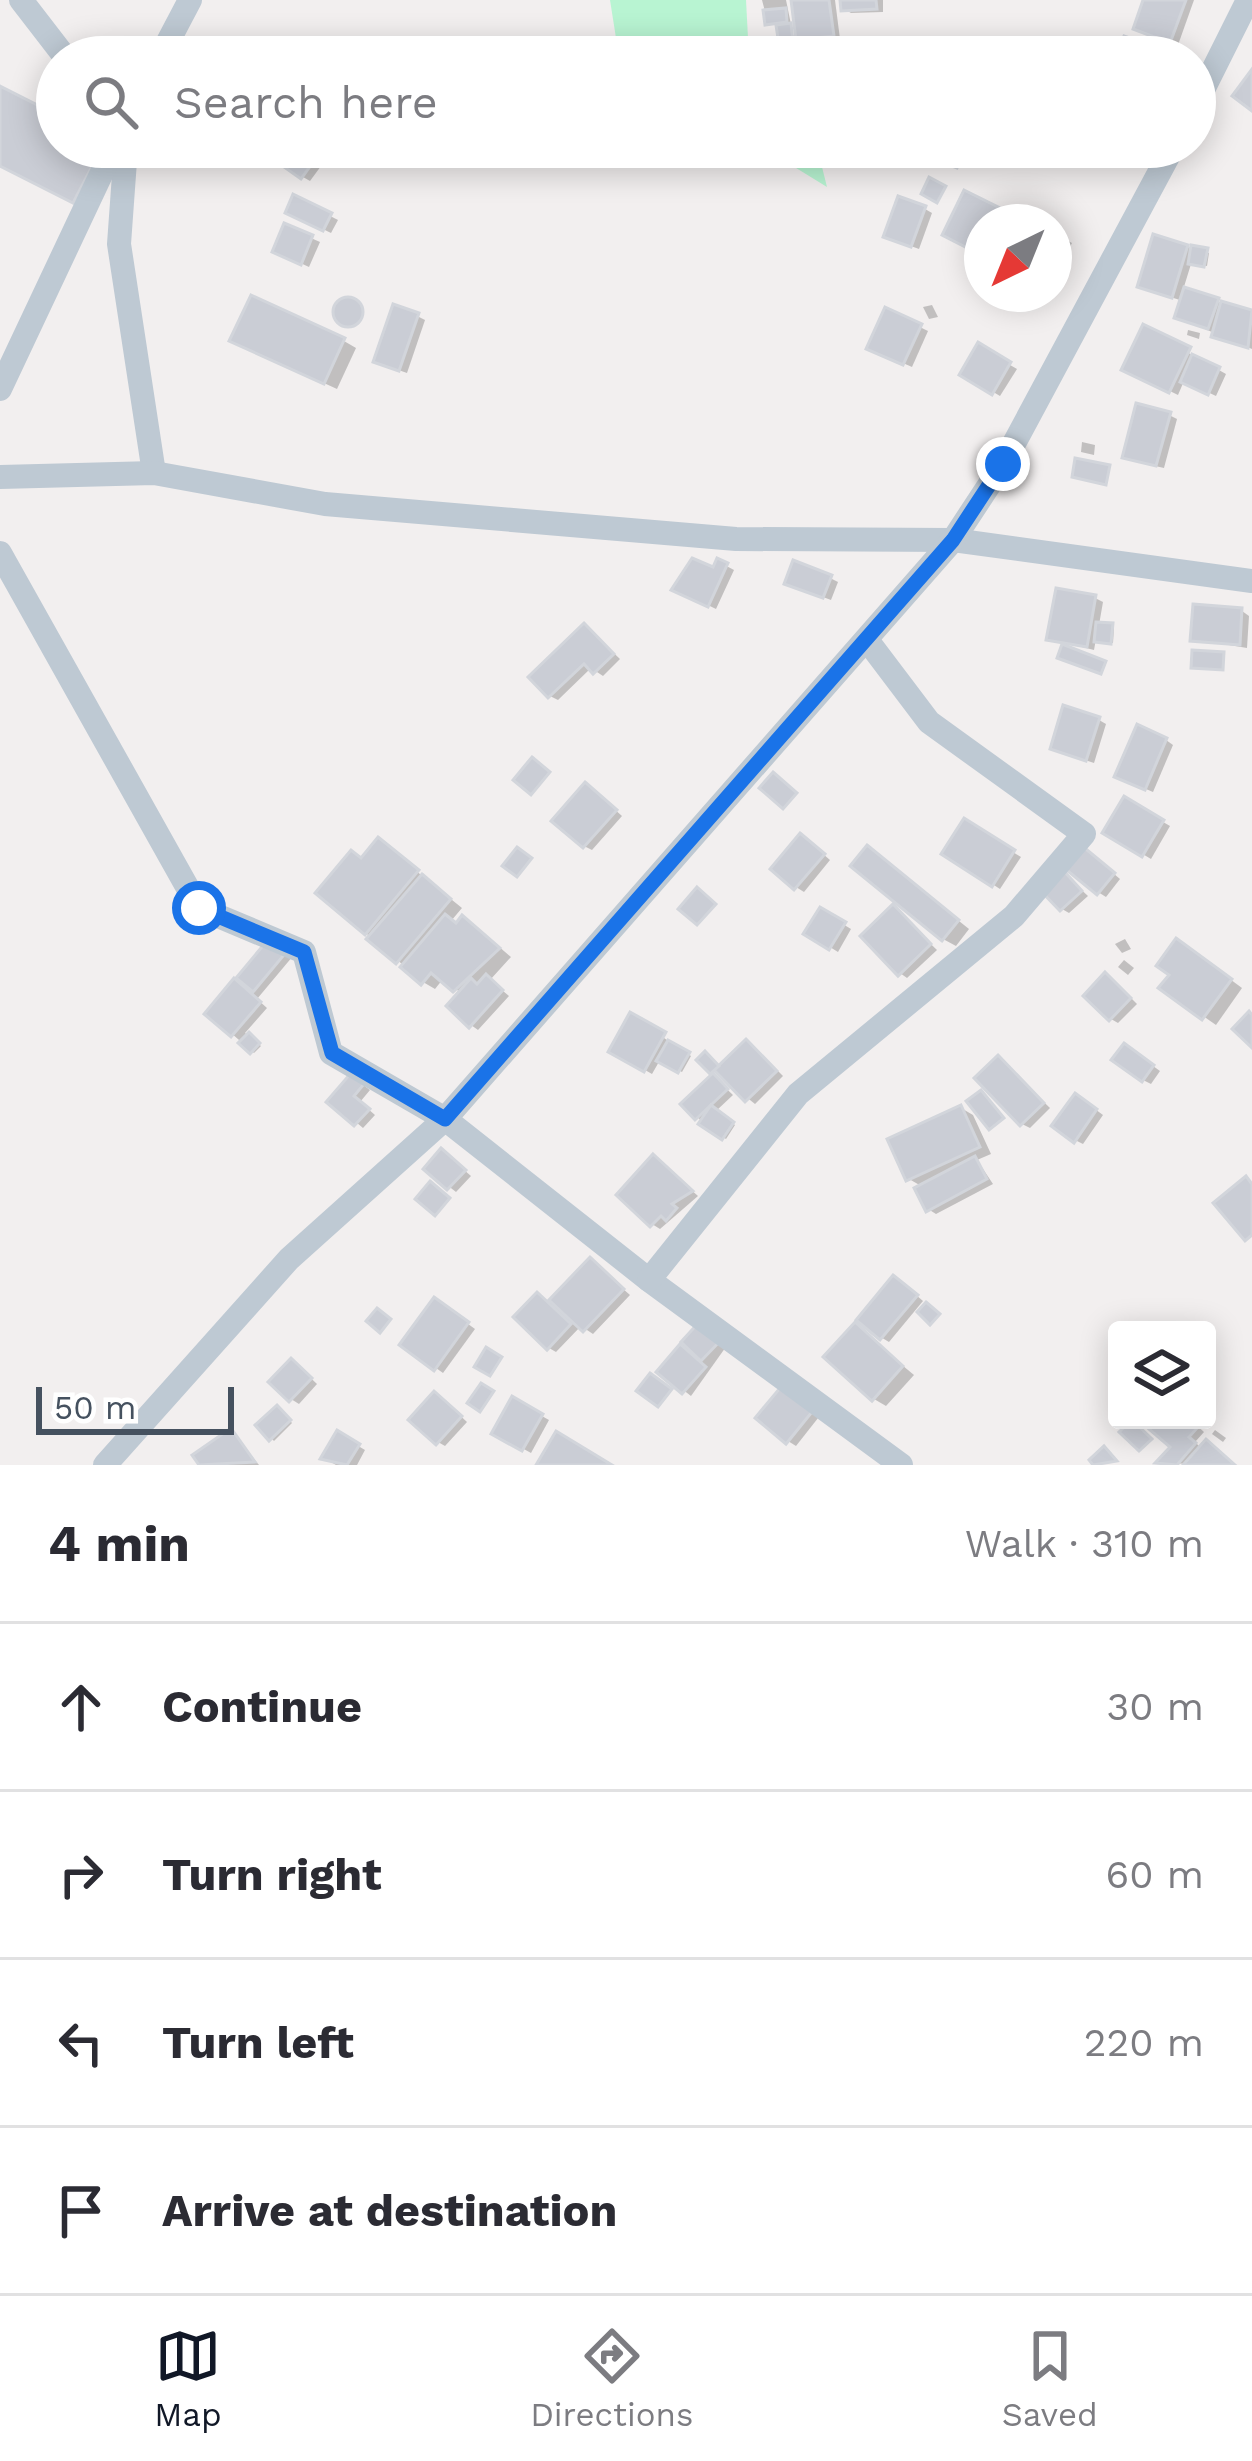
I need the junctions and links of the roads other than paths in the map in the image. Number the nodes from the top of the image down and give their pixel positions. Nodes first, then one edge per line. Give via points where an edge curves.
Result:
1 (21, 0) edge
2 (190, 0) edge
3 (1248, 0) edge
4 (49, 36) edge
5 (171, 36) edge
6 (1216, 64) edge
7 (104, 168) edge
8 (124, 168) edge
9 (1162, 168) edge
10 (0, 389) edge
11 (154, 473) junction
12 (0, 477) edge
13 (953, 540) junction
14 (0, 553) edge
15 (1252, 581) edge
16 (867, 640) junction
17 (445, 1119) junction
18 (649, 1280) junction
19 (105, 1465) edge
20 (901, 1465) edge

1 - 4 street
2 - 5 street
3 - 6 street
7 - 10 street
8 - 11 street via 118,244
9 - 13 street via 1003,464
11 - 12 street
11 - 13 street via 325,504 736,539
13 - 15 street
13 - 16 street
14 - 17 street via 199,908 304,952 332,1053
16 - 17 street
16 - 18 street via 929,722 1084,834 1014,916 798,1094
17 - 18 street
17 - 19 street via 289,1259
18 - 20 street

